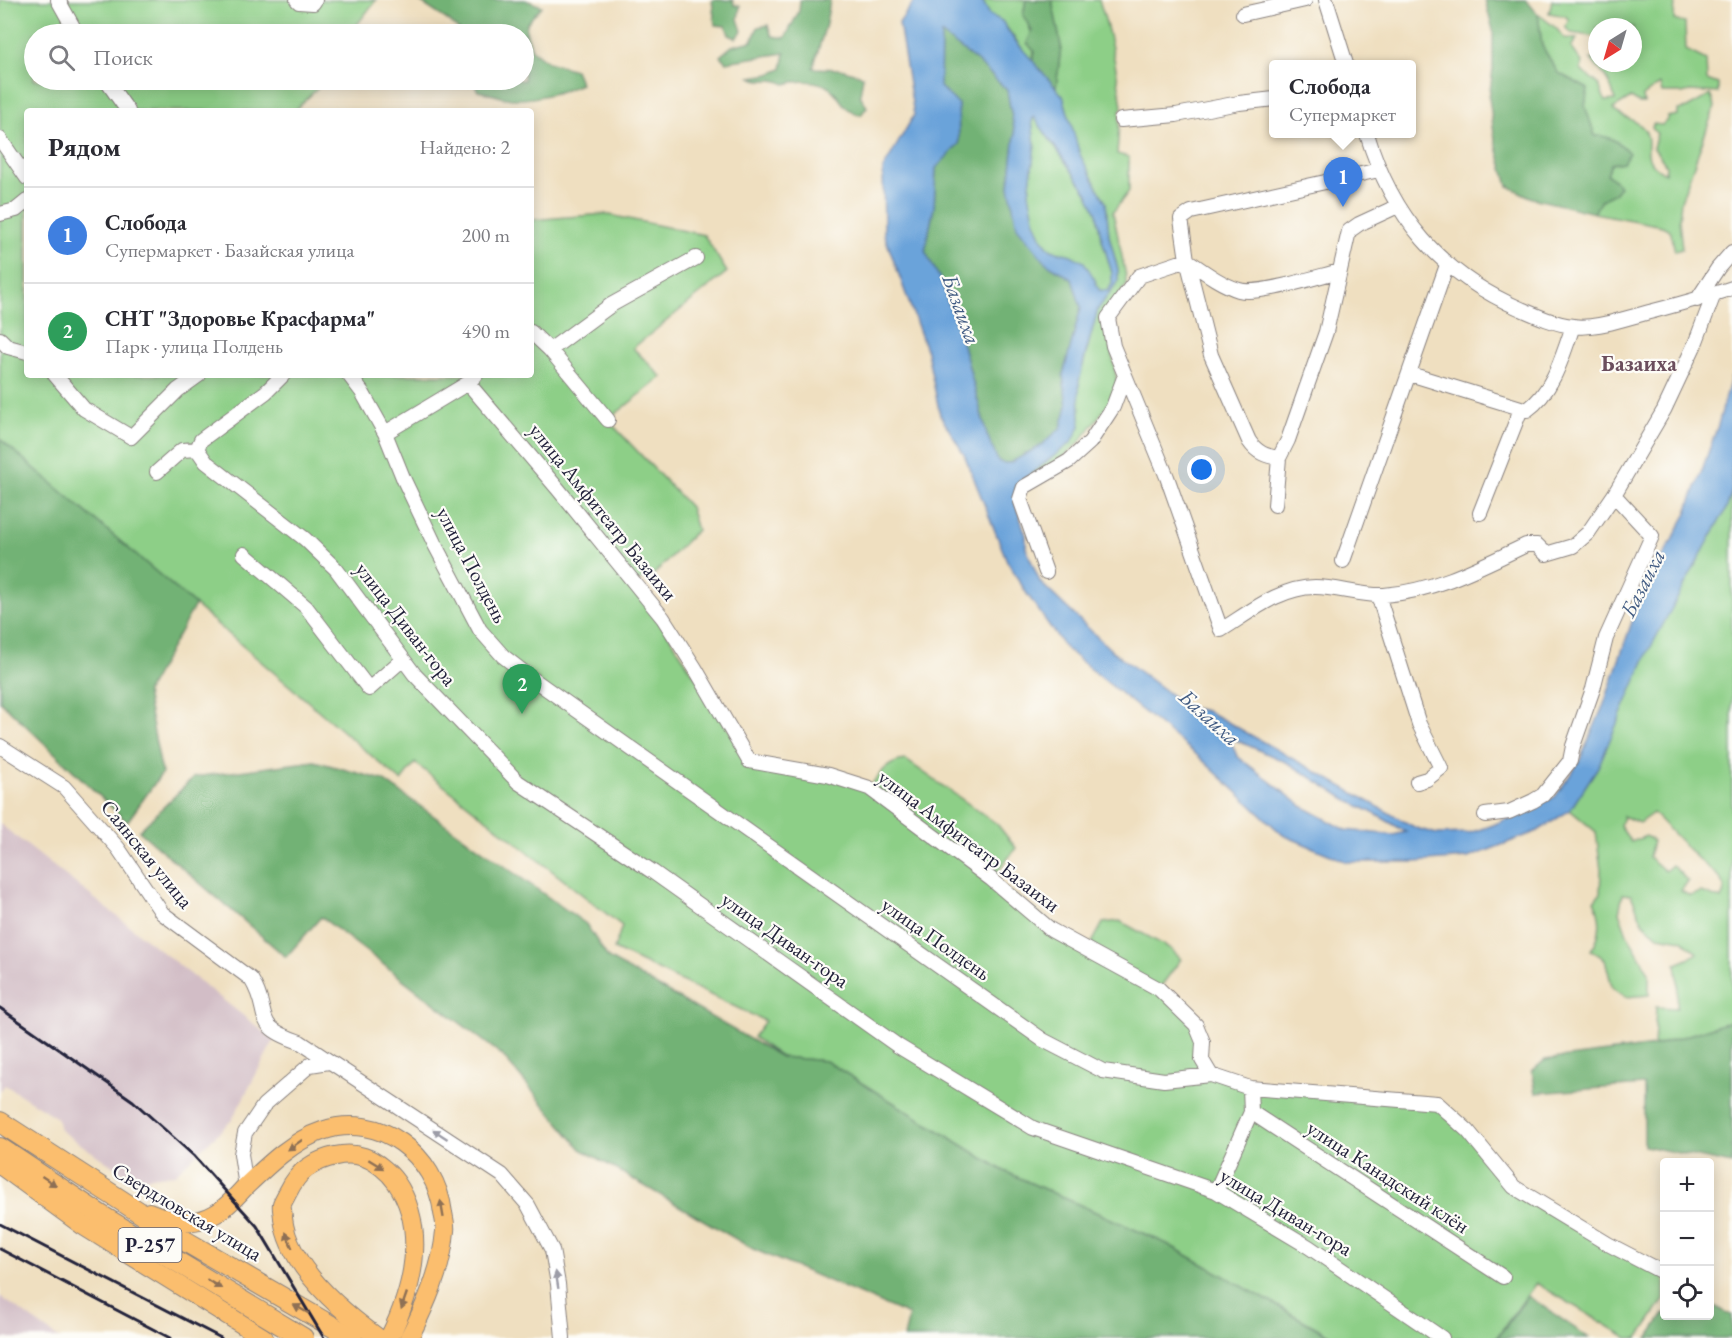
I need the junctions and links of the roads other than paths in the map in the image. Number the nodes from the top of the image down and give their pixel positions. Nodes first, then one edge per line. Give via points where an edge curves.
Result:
1 (58, 0) edge
2 (297, 0) edge
3 (315, 0) edge
4 (1305, 0) edge
5 (1326, 0) edge
6 (1243, 14) dead end
7 (71, 24) edge
8 (1345, 60) edge
9 (113, 90) edge
10 (1269, 100) edge
11 (126, 108) edge
12 (1121, 120) dead end
13 (1368, 138) edge
14 (0, 139) edge
15 (1379, 170) junction
16 (24, 174) edge
17 (24, 203) edge
18 (1398, 206) junction
19 (0, 214) edge
20 (1732, 252) edge
21 (696, 258) dead end
22 (1186, 260) junction
23 (1447, 265) junction
24 (1340, 271) junction
25 (1732, 288) edge
26 (1714, 294) junction
27 (1697, 300) junction
28 (1572, 327) junction
29 (534, 335) edge
30 (0, 339) edge
31 (550, 350) junction
32 (24, 351) edge
33 (1410, 374) junction
34 (1125, 375) junction
35 (58, 378) edge
36 (195, 378) edge
37 (280, 378) edge
38 (351, 378) edge
39 (472, 379) edge
40 (1521, 409) junction
41 (608, 420) dead end
42 (385, 433) junction
43 (197, 448) junction
44 (1280, 458) junction
45 (157, 472) dead end
46 (1614, 495) junction
47 (1275, 505) dead end
48 (1480, 513) dead end
49 (244, 554) dead end
50 (1343, 561) dead end
51 (1046, 572) dead end
52 (1378, 595) junction
53 (403, 659) junction
54 (0, 746) edge
55 (1417, 782) dead end
56 (1485, 815) dead end
57 (329, 1062) junction
58 (1211, 1075) junction
59 (1250, 1088) junction
60 (1251, 1112) junction
61 (0, 1122) edge
62 (0, 1148) edge
63 (0, 1165) edge
64 (246, 1187) junction
65 (1216, 1191) junction
66 (120, 1200) junction
67 (1660, 1270) edge
68 (1503, 1277) dead end
69 (383, 1337) edge
70 (264, 1338) edge
71 (303, 1338) edge
72 (352, 1338) edge
73 (409, 1338) edge
74 (563, 1338) edge
75 (1442, 1338) edge

1 - 7 street
2 - 3 street
4 - 6 street
5 - 8 street
9 - 11 street
10 - 12 street
13 - 15 street
14 - 16 street
15 - 18 street
15 - 22 street via 1191,212 1181,219
17 - 19 street
18 - 23 street
18 - 24 street via 1349,231
20 - 27 street
21 - 31 street via 611,306
22 - 24 street via 1241,291
22 - 34 street via 1139,276 1108,318 1113,346
22 - 44 street via 1211,355 1248,441 1255,450
23 - 28 street via 1507,303
23 - 33 street
24 - 44 street via 1326,332
25 - 26 street
26 - 27 street
26 - 46 street via 1664,410
27 - 28 street via 1598,325
28 - 40 street via 1559,367 1537,403 1527,410
29 - 31 street
30 - 32 street via 8,347
31 - 41 street
33 - 40 street
33 - 50 street
34 - 51 street via 1113,407 1090,442 1069,461 1024,487 1020,499
34 - 52 street via 1167,477 1221,630 1283,593 1314,587
35 - 36 street via 84,409 131,437
37 - 43 street via 201,440
38 - 42 street, улица Полдень
39 - 42 street
39 - 58 street, улица Амфитеатр Базаихи via 663,618 749,761 828,775 869,788 992,879 1051,930 1159,989 1196,1025 1203,1042 1202,1060
40 - 48 street
42 - 58 street, улица Полдень via 426,526 480,630 530,677 1043,1040 1103,1071 1164,1080
43 - 45 street via 182,450
43 - 53 street, улица Диван-гора via 206,462 336,569
44 - 47 street
46 - 52 street via 1588,533 1573,546 1546,554 1537,545 1526,545 1431,587
46 - 56 street via 1652,536 1606,638 1570,760 1543,795 1509,812
49 - 53 street via 306,607 369,689
52 - 55 street via 1419,724 1441,768
53 - 65 street, улица Диван-гора via 518,782 653,872 898,1046 1033,1128
54 - 57 street, Саянская улица via 64,788 118,848 162,913 251,979 267,1025
57 - 64 street via 310,1065 264,1105 245,1133 241,1154
74 -> 57 street, Саянская улица via 552,1250 528,1205 502,1175
58 - 59 street, улица Полдень
59 - 60 street
59 - 67 street, улица Полдень via 1437,1103 1468,1131 1514,1187
60 - 65 street
60 - 68 street, улица Канадский клён
61 - 66 highway, Свердловская улица / Р-257
62 -> 71 highway, Р-257 via 102,1216
63 - 70 main road via 82,1225
64 - 66 main road via 214,1215 191,1221 172,1221
73 -> 64 main road via 428,1300 445,1229 435,1181 417,1154 394,1138 368,1128 346,1126 325,1130 291,1147
65 - 75 street, улица Диван-гора via 1309,1247
72 -> 66 highway, Свердловская улица / Р-257
69 -> 69 main road via 319,1287 295,1254 284,1229 282,1205 299,1173 317,1161 340,1155 364,1157 389,1172 404,1194 414,1222 414,1262 406,1297

